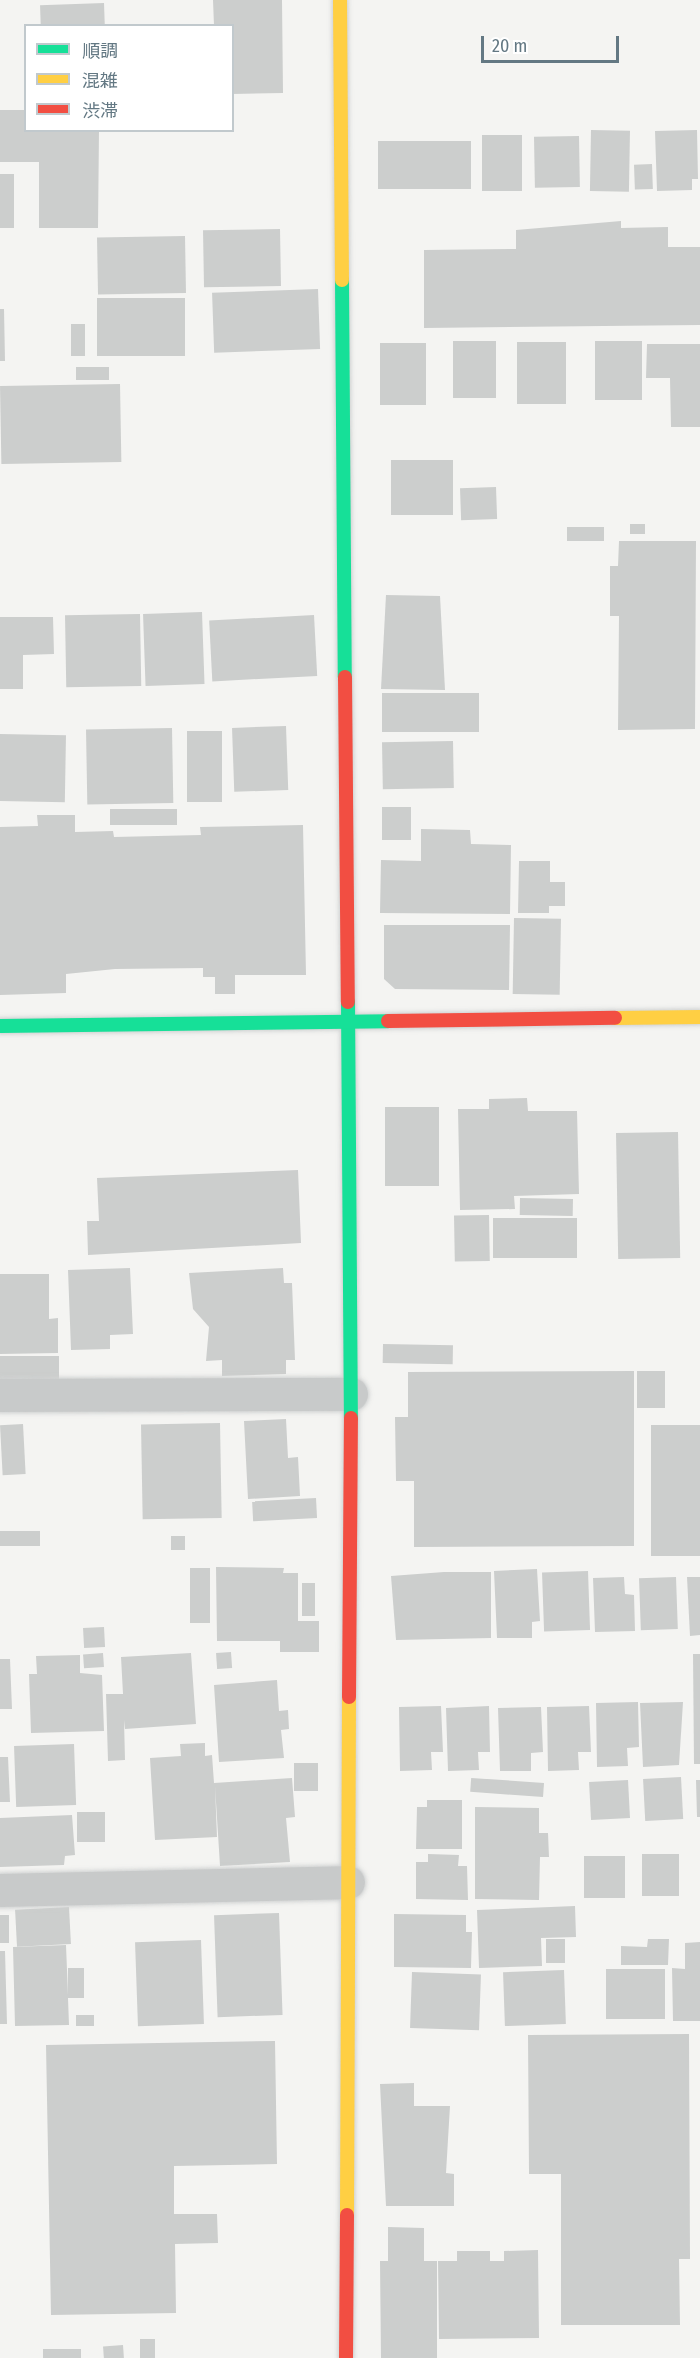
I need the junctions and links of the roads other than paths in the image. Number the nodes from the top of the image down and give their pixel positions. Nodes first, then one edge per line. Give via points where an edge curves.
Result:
1 (340, 0) edge
2 (700, 1017) edge
3 (350, 1024) junction
4 (0, 1026) edge
5 (351, 1394) junction
6 (0, 1395) edge
7 (348, 1882) junction
8 (0, 1890) edge
9 (346, 2358) edge

1 - 3 street
2 - 3 street
3 - 4 street
3 - 5 street
5 - 6 street
5 - 7 street
7 - 8 street
7 - 9 street

